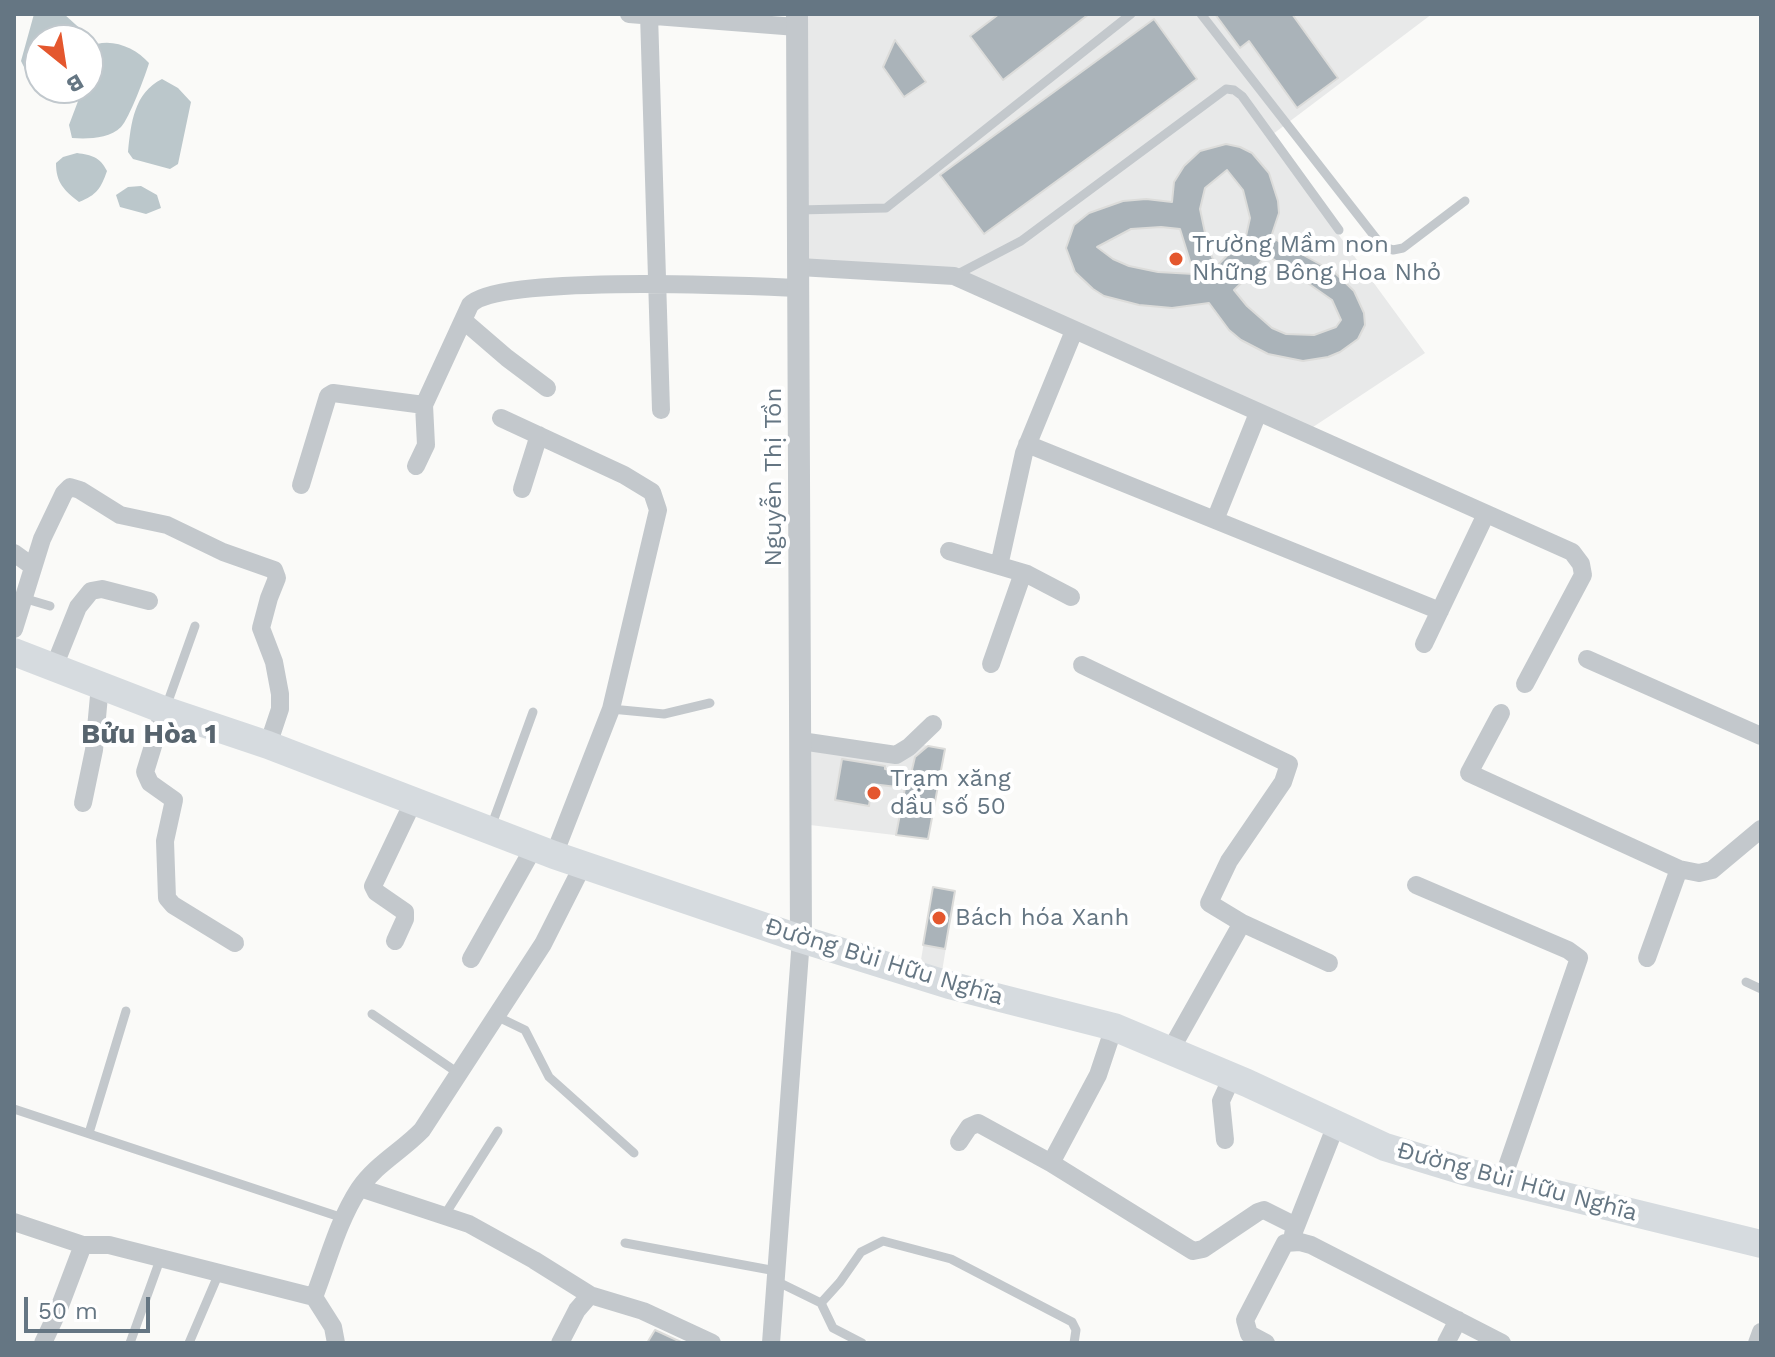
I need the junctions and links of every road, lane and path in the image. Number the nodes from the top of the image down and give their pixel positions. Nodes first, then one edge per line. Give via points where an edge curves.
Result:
1 (629, 14) edge
2 (1131, 14) edge
3 (1201, 14) edge
4 (648, 16) edge
5 (797, 20) edge
6 (1465, 201) dead end
7 (798, 210) junction
8 (1339, 230) dead end
9 (954, 276) junction
10 (799, 277) junction
11 (656, 282) junction
12 (464, 321) junction
13 (1074, 331) junction
14 (547, 388) dead end
15 (424, 405) junction
16 (661, 410) dead end
17 (1258, 413) junction
18 (501, 418) dead end
19 (539, 435) junction
20 (1027, 444) junction
21 (416, 466) dead end
22 (301, 485) dead end
23 (522, 489) dead end
24 (1486, 514) junction
25 (1215, 520) junction
26 (949, 551) dead end
27 (14, 553) edge
28 (32, 566) junction
29 (999, 566) junction
30 (1023, 573) junction
31 (1071, 597) dead end
32 (23, 598) junction
33 (149, 601) dead end
34 (50, 606) dead end
35 (1440, 611) junction
36 (195, 626) dead end
37 (14, 629) edge
38 (1424, 644) dead end
39 (14, 652) edge
40 (1587, 659) dead end
41 (991, 664) dead end
42 (1082, 665) dead end
43 (54, 667) junction
44 (1525, 684) dead end
45 (100, 685) junction
46 (710, 703) dead end
47 (611, 709) junction
48 (164, 710) junction
49 (533, 712) dead end
50 (1501, 713) dead end
51 (933, 724) dead end
52 (1761, 736) edge
53 (801, 741) junction
54 (268, 745) junction
55 (413, 802) junction
56 (83, 803) dead end
57 (1761, 829) edge
58 (490, 831) junction
59 (544, 851) junction
60 (583, 865) junction
61 (1679, 869) junction
62 (1416, 885) dead end
63 (1242, 923) junction
64 (801, 939) junction
65 (395, 941) dead end
66 (235, 943) dead end
67 (1647, 958) dead end
68 (471, 959) dead end
69 (1329, 963) dead end
70 (1746, 982) dead end
71 (1761, 989) edge
72 (126, 1011) dead end
73 (372, 1014) dead end
74 (496, 1016) junction
75 (1114, 1027) junction
76 (1170, 1051) junction
77 (458, 1073) junction
78 (1232, 1077) junction
79 (14, 1109) edge
80 (1336, 1125) junction
81 (498, 1131) dead end
82 (89, 1133) junction
83 (1225, 1140) dead end
84 (959, 1142) dead end
85 (634, 1153) dead end
86 (1051, 1163) junction
87 (1502, 1181) junction
88 (360, 1188) junction
89 (444, 1216) junction
90 (343, 1218) junction
91 (14, 1222) edge
92 (1293, 1234) junction
93 (625, 1243) dead end
94 (1761, 1244) edge
95 (83, 1245) junction
96 (161, 1257) junction
97 (219, 1273) junction
98 (776, 1276) junction
99 (590, 1295) junction
100 (314, 1297) junction
101 (821, 1303) junction
102 (1458, 1320) junction
103 (1761, 1332) edge
104 (43, 1343) edge
105 (130, 1343) edge
106 (189, 1343) edge
107 (336, 1343) edge
108 (560, 1343) edge
109 (712, 1343) edge
110 (771, 1343) edge
111 (862, 1343) edge
112 (1074, 1343) edge
113 (1266, 1343) edge
114 (1446, 1343) edge
115 (1502, 1343) edge
116 (1757, 1343) edge

1 - 4 street
2 - 7 lane via 886,208
3 - 6 lane via 1382,246 1403,248
4 - 5 street
4 - 11 street
5 - 7 street, Nguyễn Thị Tồn
7 - 10 street, Nguyễn Thị Tồn
8 - 9 lane via 1242,96 1226,89 1021,241
9 - 10 street
9 - 13 street
10 - 11 street
10 - 53 street, Nguyễn Thị Tồn
11 - 12 street via 482,297 470,305
11 - 16 street
12 - 14 street
12 - 15 street
13 - 17 street
13 - 20 street
15 - 21 street via 426,445
15 - 22 street via 330,394
17 - 24 street
17 - 25 street
18 - 19 street
19 - 23 street
19 - 47 street via 652,492 658,510
20 - 25 street
20 - 29 street
24 - 35 street
24 - 44 street via 1572,552 1583,569
25 - 35 street
26 - 29 street
27 - 28 street
28 - 32 street
28 - 54 street via 70,487 120,515 167,525 274,570 277,578 261,628 281,701
29 - 30 street
30 - 31 street
30 - 41 street
32 - 34 lane
32 - 37 street
33 - 43 street via 91,591 78,607
35 - 38 street
36 - 48 lane
39 - 43 main road, Đường Bùi Hữu Nghĩa
40 - 52 street
42 - 63 street via 1289,764 1209,903
43 - 45 main road, Đường Bùi Hữu Nghĩa
45 - 48 main road, Đường Bùi Hữu Nghĩa
45 - 56 street
46 - 47 lane via 664,714
47 - 59 street
48 - 54 main road, Đường Bùi Hữu Nghĩa
48 - 66 street via 145,772 150,783 174,800 165,841 165,893 173,905
49 - 58 lane
50 - 61 street via 1469,773
51 - 53 street via 896,755
53 - 64 street, Nguyễn Thị Tồn
54 - 55 main road, Đường Bùi Hữu Nghĩa
55 - 58 main road, Đường Bùi Hữu Nghĩa
55 - 65 street via 373,886 405,912
57 - 61 street via 1712,870
58 - 59 main road, Đường Bùi Hữu Nghĩa
59 - 60 main road, Đường Bùi Hữu Nghĩa
59 - 68 street
60 - 64 main road, Đường Bùi Hữu Nghĩa
60 - 74 street via 543,944
61 - 67 street
62 - 87 street via 1579,958
63 - 69 street
63 - 76 street
64 - 75 main road, Đường Bùi Hữu Nghĩa via 949,985
64 - 98 street
70 - 71 lane
72 - 82 lane
73 - 77 lane
74 - 77 street
74 - 85 lane via 525,1030 549,1077
75 - 76 main road, Đường Bùi Hữu Nghĩa
75 - 86 street via 1098,1075
76 - 78 main road, Đường Bùi Hữu Nghĩa
77 - 88 street via 422,1130 388,1156
78 - 80 main road, Đường Bùi Hữu Nghĩa
78 - 83 street via 1221,1101
79 - 82 lane
80 - 87 main road, Đường Bùi Hữu Nghĩa via 1385,1147
80 - 92 street
81 - 89 lane
82 - 90 lane
84 - 86 street via 978,1123
86 - 92 street via 1193,1251 1264,1210
87 - 94 main road, Đường Bùi Hữu Nghĩa
88 - 89 street
88 - 90 street
89 - 99 street via 490,1235
90 - 100 street
91 - 95 street
92 - 102 street
92 - 113 street via 1245,1320 1249,1334
93 - 98 lane
95 - 96 street
95 - 104 street
96 - 97 street
96 - 105 lane
97 - 100 street
97 - 106 lane
98 - 101 lane
98 - 110 street
99 - 108 street
99 - 109 street via 643,1311
100 - 107 street via 333,1327
101 - 111 lane via 833,1328
101 - 112 lane via 861,1252 883,1241 951,1259 1072,1322
102 - 114 street
102 - 115 street
103 - 116 street

